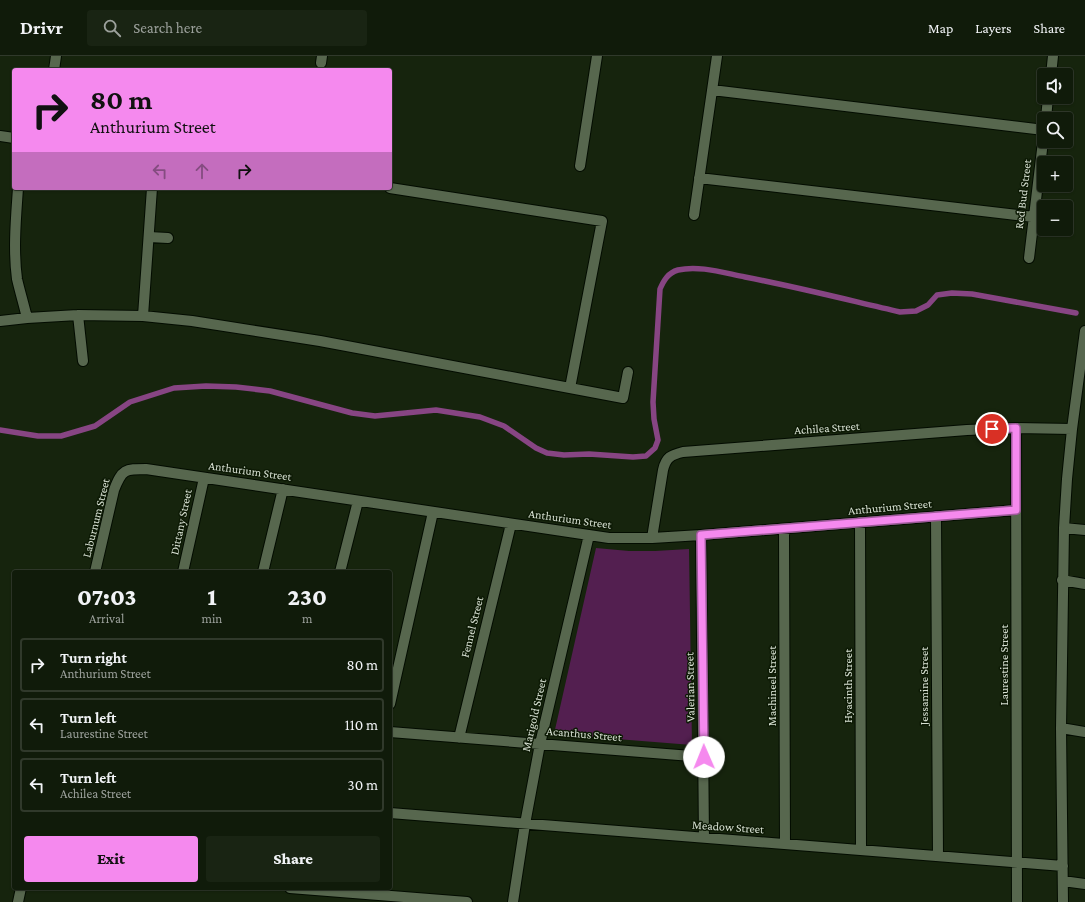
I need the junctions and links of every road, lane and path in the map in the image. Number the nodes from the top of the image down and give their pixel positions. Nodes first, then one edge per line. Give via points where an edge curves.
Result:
1 (56, 56) edge
2 (597, 56) edge
3 (718, 56) edge
4 (1054, 56) edge
5 (54, 68) edge
6 (1052, 68) edge
7 (712, 90) junction
8 (1037, 131) edge
9 (0, 136) edge
10 (12, 138) edge
11 (1042, 148) edge
12 (580, 166) dead end
13 (699, 178) junction
14 (392, 188) edge
15 (18, 190) edge
16 (152, 190) edge
17 (694, 215) dead end
18 (1034, 217) junction
19 (149, 237) junction
20 (168, 238) dead end
21 (1029, 258) dead end
22 (78, 315) junction
23 (143, 316) junction
24 (27, 318) junction
25 (0, 321) edge
26 (1085, 331) edge
27 (83, 361) dead end
28 (628, 372) dead end
29 (570, 388) junction
30 (1016, 428) junction
31 (1072, 429) junction
32 (123, 472) joint
33 (204, 478) junction
34 (283, 489) junction
35 (358, 501) junction
36 (1016, 510) junction
37 (433, 512) junction
38 (936, 516) junction
39 (860, 522) junction
40 (511, 524) junction
41 (784, 528) junction
42 (1064, 528) junction
43 (1085, 530) edge
44 (589, 535) junction
45 (701, 535) junction
46 (652, 538) junction
47 (95, 570) edge
48 (183, 570) edge
49 (263, 570) edge
50 (341, 570) edge
51 (1062, 580) junction
52 (1085, 584) edge
53 (392, 695) edge
54 (1061, 728) junction
55 (392, 732) edge
56 (1085, 732) edge
57 (458, 738) junction
58 (540, 744) junction
59 (704, 757) junction
60 (392, 813) edge
61 (525, 824) junction
62 (704, 838) junction
63 (785, 844) junction
64 (861, 850) junction
65 (938, 856) junction
66 (1017, 862) junction
67 (1063, 866) junction
68 (1063, 881) junction
69 (1085, 884) edge
70 (21, 890) edge
71 (315, 890) edge
72 (18, 902) edge
73 (467, 902) edge
74 (513, 902) edge
75 (1018, 902) edge
76 (1063, 902) edge

1 - 5 street
2 - 12 street
3 - 7 street
4 - 6 street
7 - 8 street
7 - 13 street
9 - 10 street
11 - 18 street, Red Bud Street
13 - 17 street
13 - 18 street
14 - 29 street via 602,221
15 - 24 street via 15,222 16,263
16 - 19 street
18 - 21 street, Red Bud Street
19 - 20 street
19 - 23 street
22 - 23 street
22 - 24 street
22 - 27 street
23 - 29 street via 320,341
24 - 25 street
26 - 31 street
28 - 29 street via 624,398
30 - 31 street, Achilea Street
30 - 36 street, Laurestine Street
30 - 46 street, Achilea Street via 675,454 668,457 663,470
31 - 42 street
32 - 33 street, Anthurium Street via 146,469
32 - 47 street, Laburnum Street via 114,490
33 - 34 street, Anthurium Street
33 - 48 street, Dittany Street
34 - 35 street, Anthurium Street
34 - 49 street
35 - 37 street, Anthurium Street
35 - 50 street
36 - 38 street, Anthurium Street
36 - 66 street, Laurestine Street
37 - 40 street, Anthurium Street
37 - 53 street
38 - 39 street, Anthurium Street
38 - 65 street, Jessamine Street
39 - 41 street, Anthurium Street
39 - 64 street, Hyacinth Street
40 - 44 street, Anthurium Street
40 - 57 street, Fennel Street
41 - 45 street, Anthurium Street
41 - 63 street, Machineel Street
42 - 43 street
42 - 51 street
44 - 46 street, Anthurium Street via 609,538
44 - 58 street, Marigold Street
45 - 46 street, Anthurium Street
45 - 59 street, Valerian Street
51 - 52 street
51 - 54 street
54 - 56 street
54 - 67 street
55 - 57 street, Acanthus Street
57 - 58 street, Acanthus Street
58 - 59 street, Acanthus Street
58 - 61 street, Marigold Street
59 - 62 street, Valerian Street
60 - 61 street, Meadow Street
61 - 62 street, Meadow Street
61 - 74 street, Marigold Street
62 - 63 street, Meadow Street
63 - 64 street, Meadow Street
64 - 65 street, Meadow Street
65 - 66 street, Meadow Street
66 - 67 street, Meadow Street
66 - 75 street, Laurestine Street
67 - 68 street
68 - 69 street
68 - 76 street
70 - 72 street
71 - 73 street

